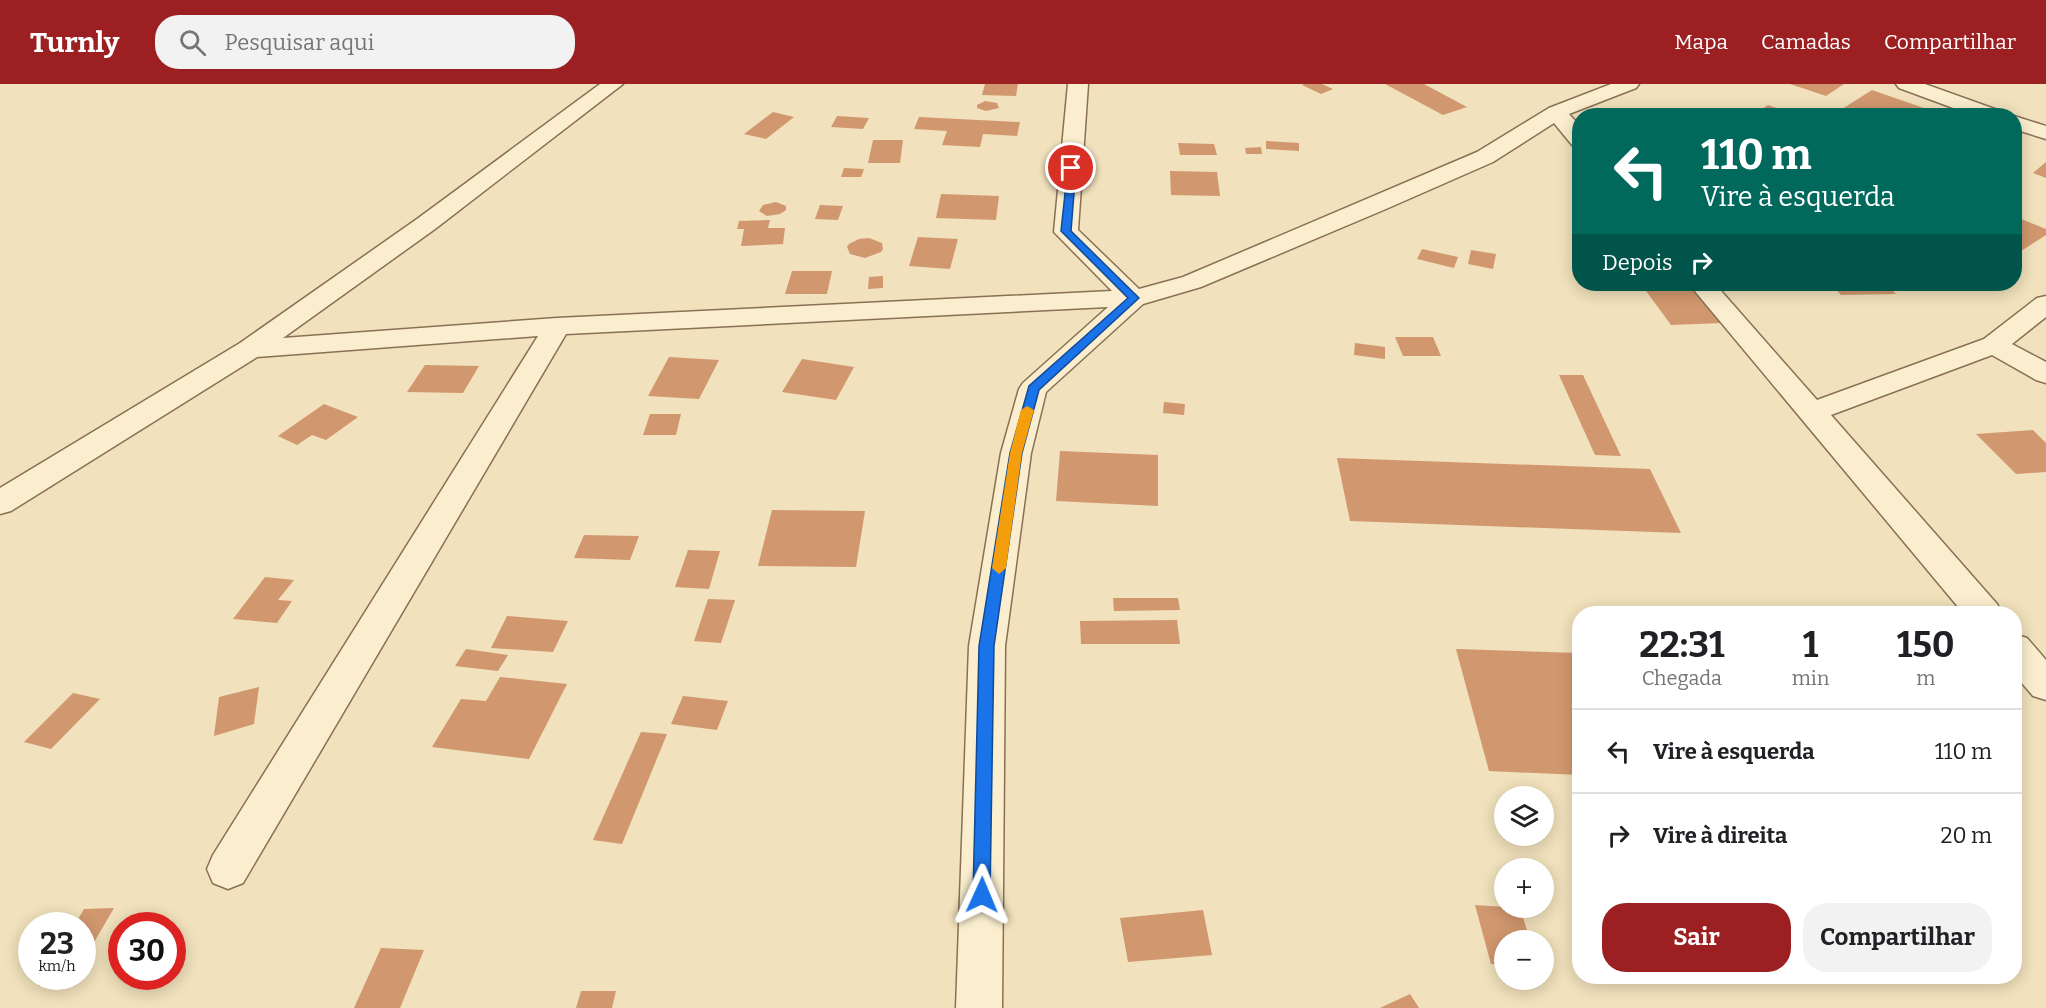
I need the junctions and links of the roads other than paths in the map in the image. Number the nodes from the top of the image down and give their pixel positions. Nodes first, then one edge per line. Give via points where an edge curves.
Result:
1 (613, 84) edge
2 (1078, 84) edge
3 (1629, 84) edge
4 (1906, 84) edge
5 (1974, 108) edge
6 (1556, 112) junction
7 (2022, 125) edge
8 (1572, 131) edge
9 (2046, 133) edge
10 (1708, 291) edge
11 (1134, 298) junction
12 (2046, 304) edge
13 (557, 326) junction
14 (1994, 345) junction
15 (250, 349) junction
16 (2046, 374) edge
17 (1812, 412) junction
18 (0, 503) edge
19 (1978, 606) edge
20 (2022, 657) edge
21 (2046, 685) edge
22 (228, 869) dead end
23 (979, 1008) edge

1 - 15 street
2 - 11 street via 1066,231
3 - 6 street
4 - 5 street
6 - 8 street
6 - 11 street via 1485,157 1192,282
7 - 9 street
10 - 17 street
11 - 13 street
11 - 23 street via 1033,389 1016,453 987,646
12 - 14 street
13 - 15 street
13 - 22 street
14 - 16 street
14 - 17 street
15 - 18 street
17 - 19 street
20 - 21 street

